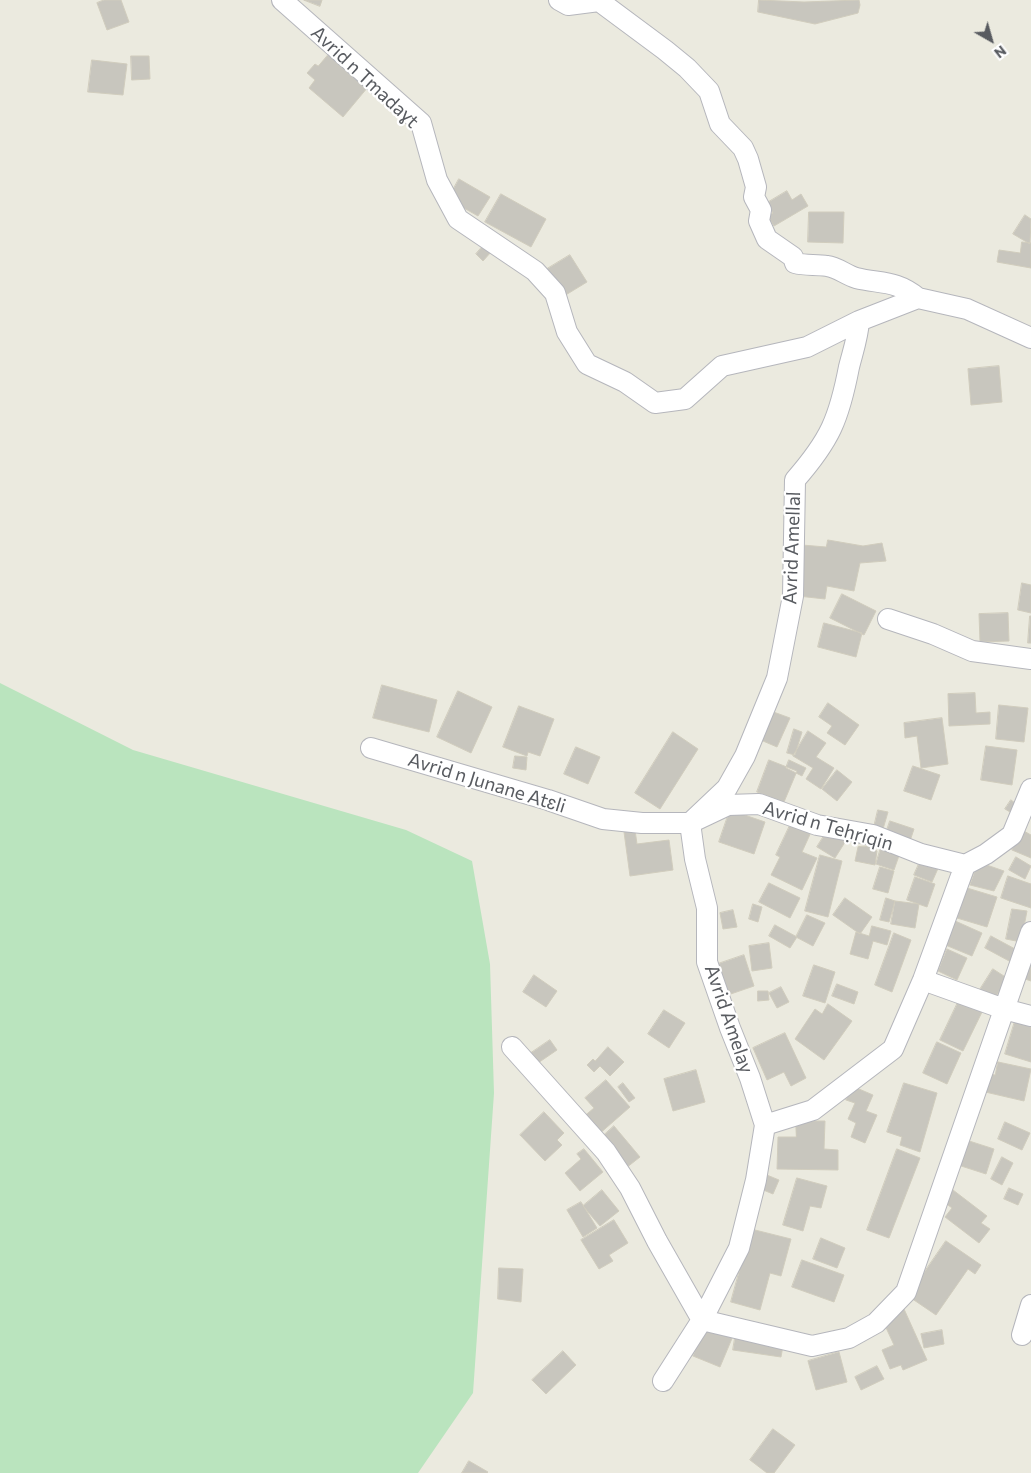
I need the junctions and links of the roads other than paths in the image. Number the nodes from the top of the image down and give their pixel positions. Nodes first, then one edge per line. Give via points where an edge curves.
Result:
1 (282, 0) edge
2 (559, 0) edge
3 (918, 298) junction
4 (859, 322) junction
5 (1031, 338) edge
6 (888, 619) dead end
7 (1031, 659) edge
8 (371, 748) dead end
9 (1031, 789) edge
10 (603, 819) joint
11 (690, 823) junction
12 (965, 865) junction
13 (1031, 932) edge
14 (923, 980) junction
15 (1004, 1009) junction
16 (1031, 1016) edge
17 (512, 1047) dead end
18 (765, 1125) junction
19 (1031, 1305) edge
20 (702, 1320) junction
21 (1022, 1335) dead end
22 (663, 1381) dead end

1 - 4 street, Avrid n Tmadaɣt via 421,123 437,180 458,219 535,271 555,293 567,332 587,364 625,382 655,403 685,399 722,366 807,347
2 - 3 street via 568,4 599,0 665,50 706,87 717,109 720,124 743,148 748,159 756,187 754,197 761,210 759,221 767,239 793,257 795,263 828,266 855,278 884,281 906,288
3 - 4 street, Avrid n Tmadaɣt
3 - 5 street via 967,309
4 - 11 street, Avrid Amellal via 845,392 835,422 819,453 795,480 793,596 778,678 727,788
6 - 7 street via 972,651
8 - 10 street, Avrid n Junane Atɛli
9 - 12 street via 1012,835
10 - 11 street, Avrid n Teḥṛiqin
11 - 12 street, Avrid n Teḥṛiqin via 728,805 759,804 817,824 873,836 921,854
11 - 18 street, Avrid Amelay via 707,908 707,962
12 - 14 street
13 - 15 street
14 - 15 street
14 - 18 street via 893,1049 813,1110
15 - 16 street
15 - 20 street via 906,1292 876,1323 849,1338 812,1346
17 - 20 street via 606,1152 630,1188
18 - 20 street via 756,1180 739,1248
19 - 21 street
20 - 22 street

